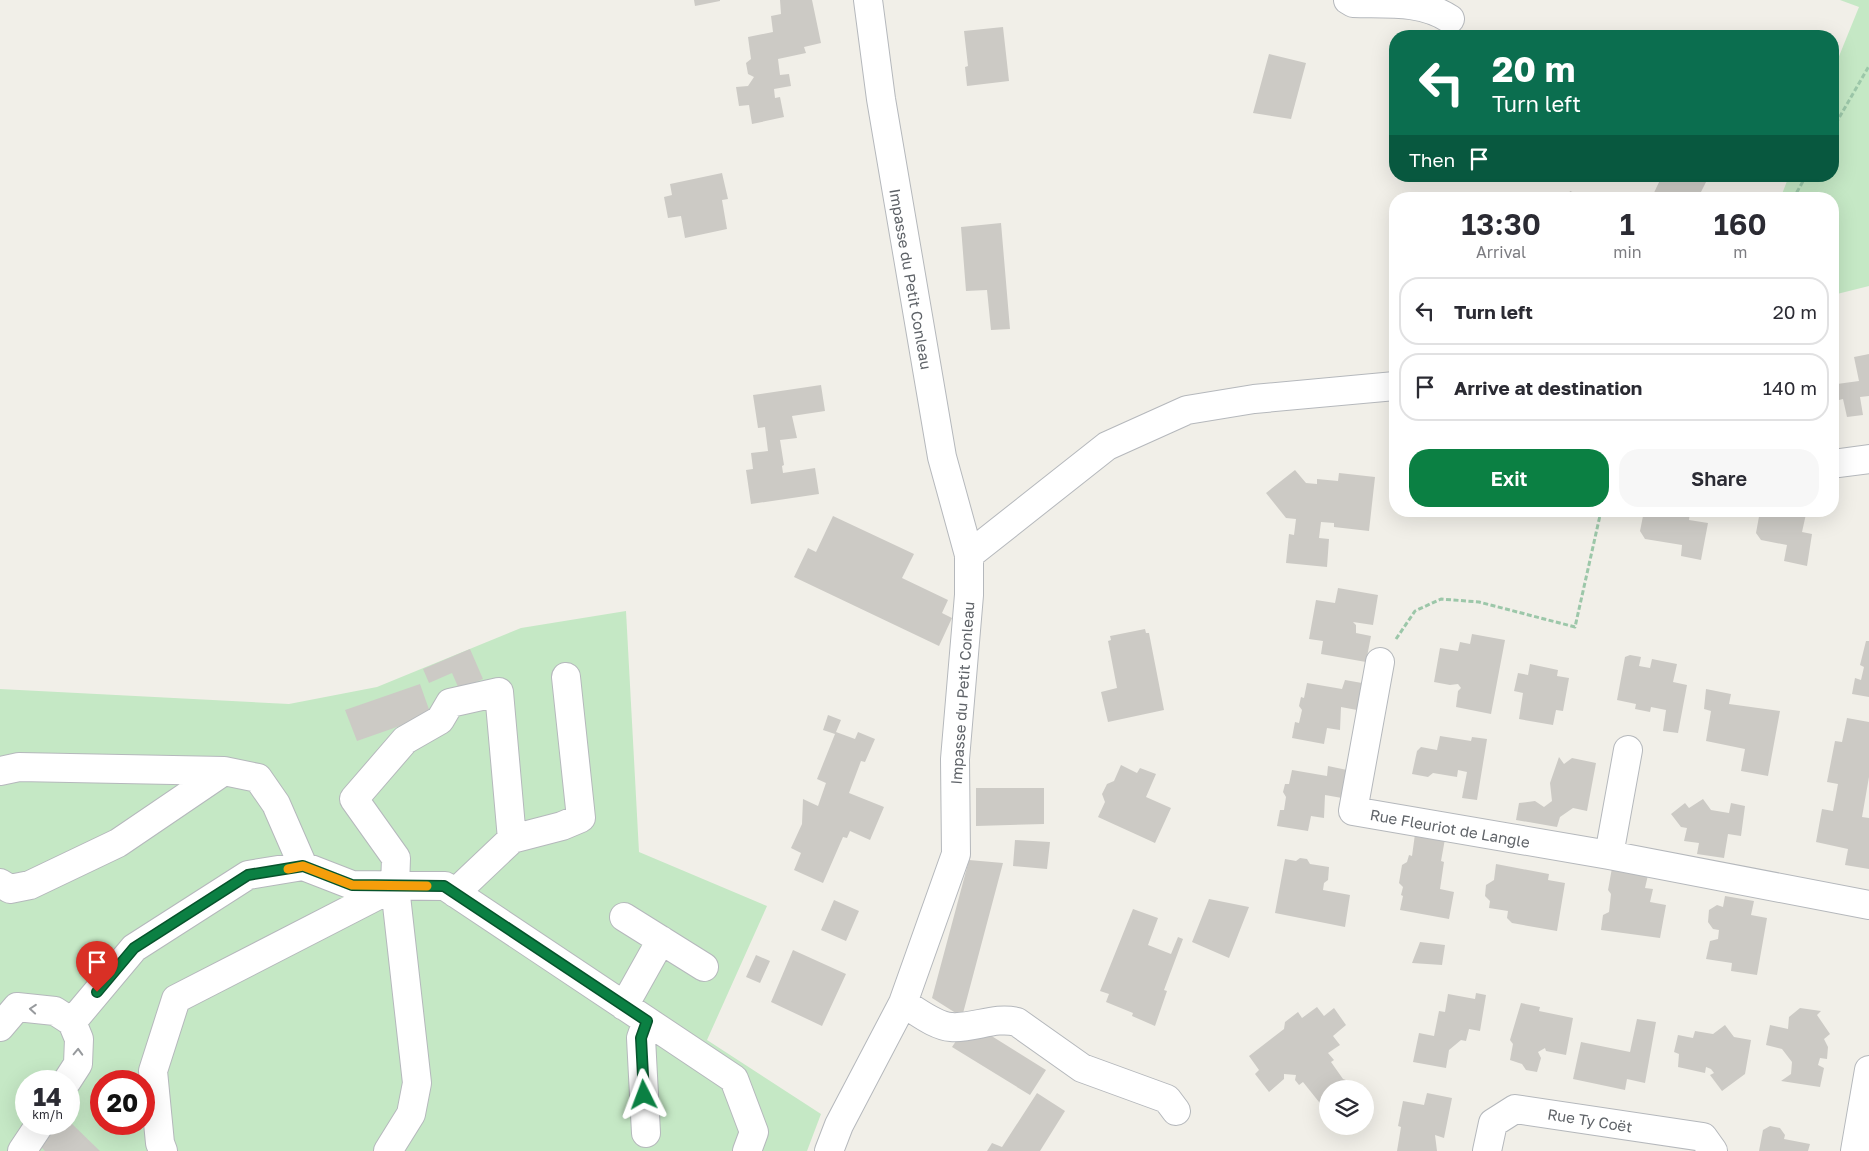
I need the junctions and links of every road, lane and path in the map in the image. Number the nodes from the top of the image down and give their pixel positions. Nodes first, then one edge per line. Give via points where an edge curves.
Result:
1 (868, 0) edge
2 (1348, 0) edge
3 (1450, 19) dead end
4 (1869, 66) edge
5 (1839, 118) edge
6 (1389, 387) edge
7 (1869, 459) edge
8 (1839, 463) edge
9 (1601, 517) edge
10 (969, 555) junction
11 (1380, 662) joint
12 (566, 677) dead end
13 (1628, 750) dead end
14 (0, 771) edge
15 (224, 771) junction
16 (512, 839) junction
17 (1609, 855) junction
18 (303, 866) junction
19 (0, 883) edge
20 (395, 887) junction
21 (455, 893) junction
22 (1869, 905) edge
23 (624, 917) dead end
24 (660, 940) junction
25 (704, 967) dead end
26 (903, 1003) junction
27 (624, 1006) junction
28 (647, 1021) junction
29 (72, 1022) junction
30 (1, 1023) edge
31 (74, 1070) edge
32 (1869, 1070) edge
33 (1176, 1111) dead end
34 (646, 1133) dead end
35 (33, 1135) edge
36 (22, 1151) edge
37 (163, 1151) edge
38 (388, 1151) edge
39 (747, 1151) edge
40 (829, 1151) edge
41 (1487, 1151) edge
42 (1713, 1151) edge
43 (1855, 1151) edge

1 - 10 street, Impasse du Petit Conleau via 881,98 942,457
2 - 3 street via 1353,3 1398,2 1422,6 1441,12
4 - 5 path
6 - 10 street via 1254,399 1187,410 1107,446
7 - 8 street
9 - 11 path via 1575,627 1479,602 1441,599 1415,611
10 - 26 street, Impasse du Petit Conleau via 969,595 955,760 956,854
11 - 17 street, Rue Fleuriot de Langle via 1353,811
12 - 16 street via 581,818
13 - 17 street
14 - 15 street via 19,767
15 - 18 street via 258,778 276,804
15 - 19 street via 118,843 30,885 10,889
16 - 20 street via 499,692 450,703 440,720 405,740 354,799 396,858
16 - 21 street
17 - 22 street, Rue Fleuriot de Langle
18 - 20 street via 352,885
18 - 29 street via 248,875 134,948
20 - 21 street via 444,886
20 - 37 street via 176,999 153,1071
20 - 38 street via 417,1083 411,1114
21 - 27 street
23 - 24 street
24 - 25 street
24 - 27 street
26 - 33 street via 953,1028 1007,1019 1017,1022 1082,1068 1167,1099
26 - 40 street, Impasse du Petit Conleau via 839,1125
27 - 28 street
28 - 34 street via 641,1038
28 - 39 street via 734,1079 754,1132
29 -> 30 street via 55,1011 17,1007
31 -> 29 street via 78,1064 79,1039
32 - 43 street
35 - 36 street
41 - 42 street, Rue Ty Coët via 1493,1123 1515,1109 1703,1138

